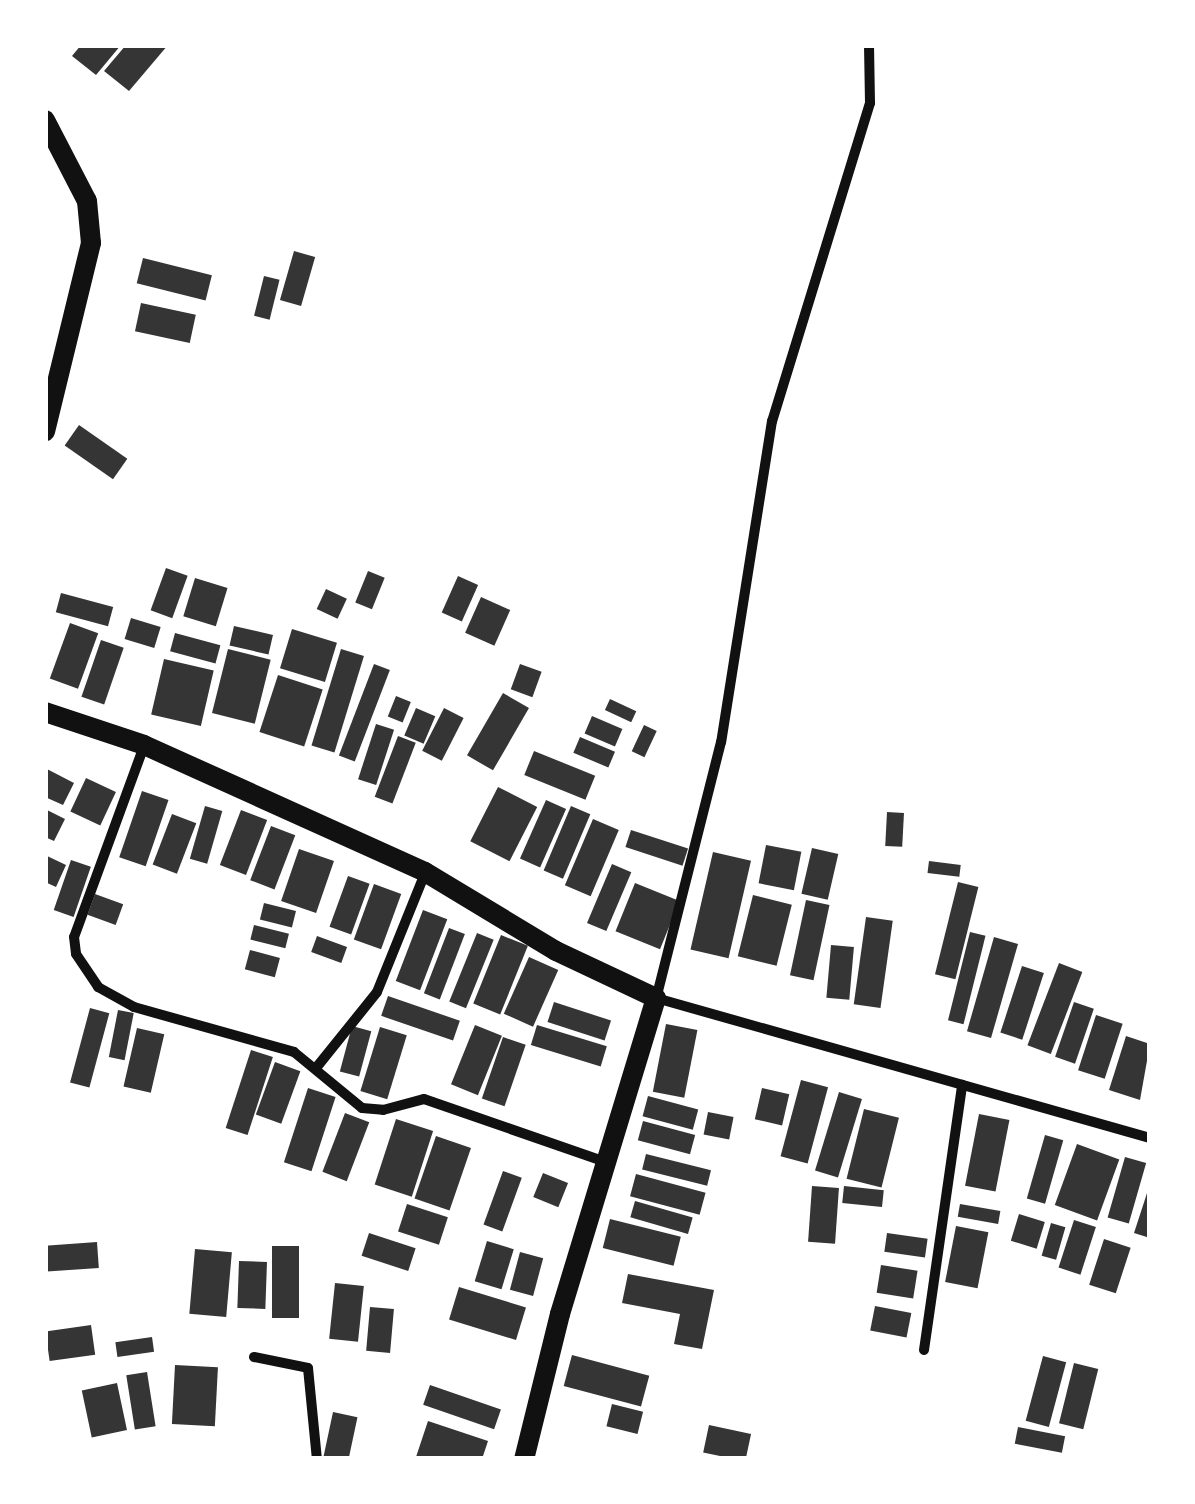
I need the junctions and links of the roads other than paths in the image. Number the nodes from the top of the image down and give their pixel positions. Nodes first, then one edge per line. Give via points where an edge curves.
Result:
1 (869, 45) edge
2 (45, 120) edge
3 (45, 431) edge
4 (45, 712) edge
5 (144, 745) junction
6 (425, 872) junction
7 (656, 998) junction
8 (316, 1068) junction
9 (962, 1085) junction
10 (1150, 1138) edge
11 (606, 1162) junction
12 (924, 1350) dead end
13 (254, 1357) dead end
14 (317, 1459) edge
15 (524, 1459) edge

1 - 7 street via 870,103 772,421 721,742
2 - 3 main road via 87,201 92,243
4 - 5 main road
5 - 6 main road
5 - 8 street via 74,937 76,954 98,987 134,1006 294,1052
6 - 7 main road via 556,951
6 - 8 street via 382,984
7 - 9 street
7 - 11 main road
8 - 11 street via 368,1110 424,1099
9 - 10 street
9 - 12 street
11 - 15 main road
13 - 14 street via 308,1368

